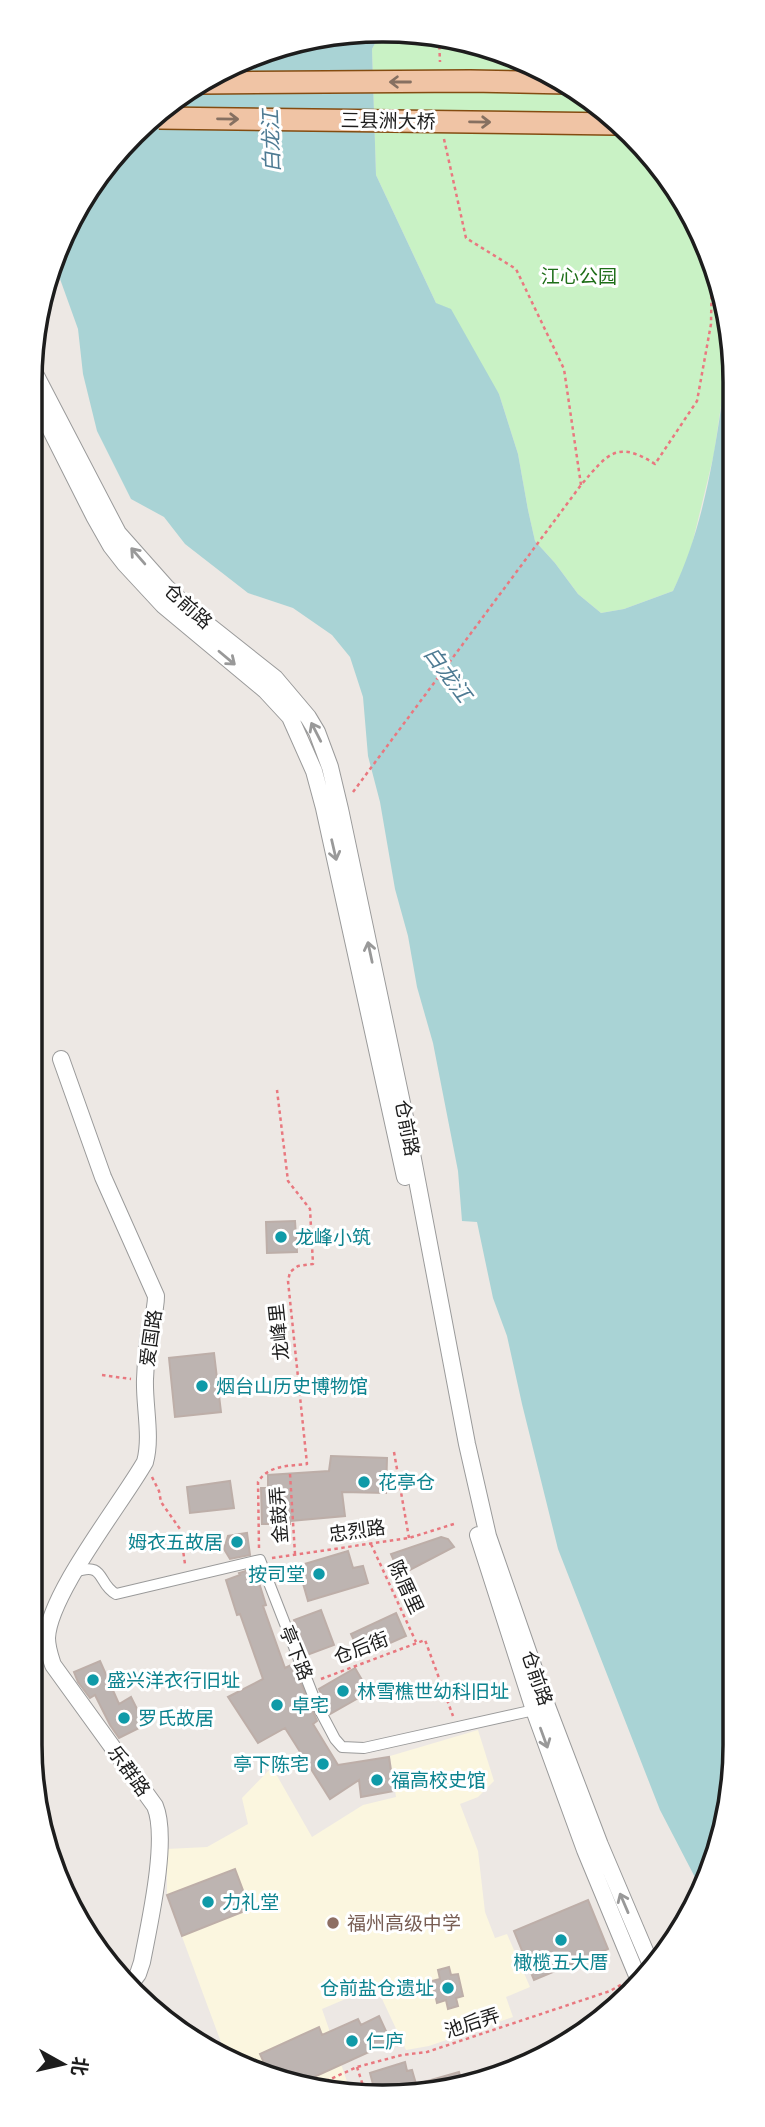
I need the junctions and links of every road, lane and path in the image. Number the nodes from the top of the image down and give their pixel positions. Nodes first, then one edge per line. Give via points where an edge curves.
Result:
1 (440, 47) edge
2 (441, 66) dead end
3 (221, 83) edge
4 (543, 83) edge
5 (168, 118) edge
6 (604, 124) edge
7 (444, 128) dead end
8 (711, 294) edge
9 (42, 387) edge
10 (42, 413) edge
11 (580, 485) junction
12 (341, 809) junction
13 (61, 1059) dead end
14 (277, 1090) dead end
15 (103, 1375) dead end
16 (145, 1381) junction
17 (394, 1452) dead end
18 (143, 1466) junction
19 (290, 1474) dead end
20 (457, 1523) dead end
21 (409, 1538) junction
22 (371, 1545) junction
23 (295, 1554) junction
24 (260, 1560) junction
25 (75, 1572) junction
26 (187, 1578) junction
27 (416, 1642) junction
28 (309, 1685) junction
29 (534, 1710) junction
30 (456, 1726) junction
31 (648, 1958) edge
32 (635, 1973) edge
33 (135, 1978) edge
34 (625, 1983) edge
35 (357, 2067) junction
36 (328, 2080) edge
37 (362, 2084) edge

1 - 2 path
4 -> 3 main road, 三县洲大桥, bridge
5 -> 6 main road, 三县洲大桥, bridge
7 - 11 path via 466,238 516,270 564,369
8 - 11 path via 697,401 655,464 637,453 619,451
12 -> 9 street, 仓前路 via 330,766 308,718 275,678 198,617 125,542
10 -> 29 street, 仓前路 via 118,555 163,605 265,690 290,717 310,761 395,1125 465,1484 484,1560
11 - 12 path
31 -> 12 street, 仓前路 via 552,1719 488,1536
13 - 16 street, 爱国路 via 103,1177 156,1296
14 - 24 path, 龙峰里 via 288,1181 310,1209 313,1264 293,1268 288,1281 307,1464 270,1469 258,1482
15 - 16 path
16 - 18 street, 爱国路 via 148,1447
17 - 21 path
18 - 25 street, 爱国路
18 - 26 path via 180,1530
19 - 23 path, 金鼓弄
20 - 21 path, 忠烈路
21 - 22 path, 忠烈路
22 - 23 path, 忠烈路
22 - 27 path, 陈厝里
23 - 24 path, 忠烈路
24 - 26 street
24 - 28 street, 亭下路
25 - 26 street via 94,1569 116,1594
25 - 33 street, 乐群路 via 54,1610 48,1651 61,1678 155,1806 160,1822 142,1962
27 - 28 path, 仓后街
27 - 30 path, 仓后街 via 425,1640
28 - 30 street, 亭下路 via 342,1747 364,1748
29 - 30 street, 亭下路
29 -> 32 street, 仓前路
34 - 35 path, 池后弄 via 466,2040
35 - 36 path, 池后弄
35 - 37 path

